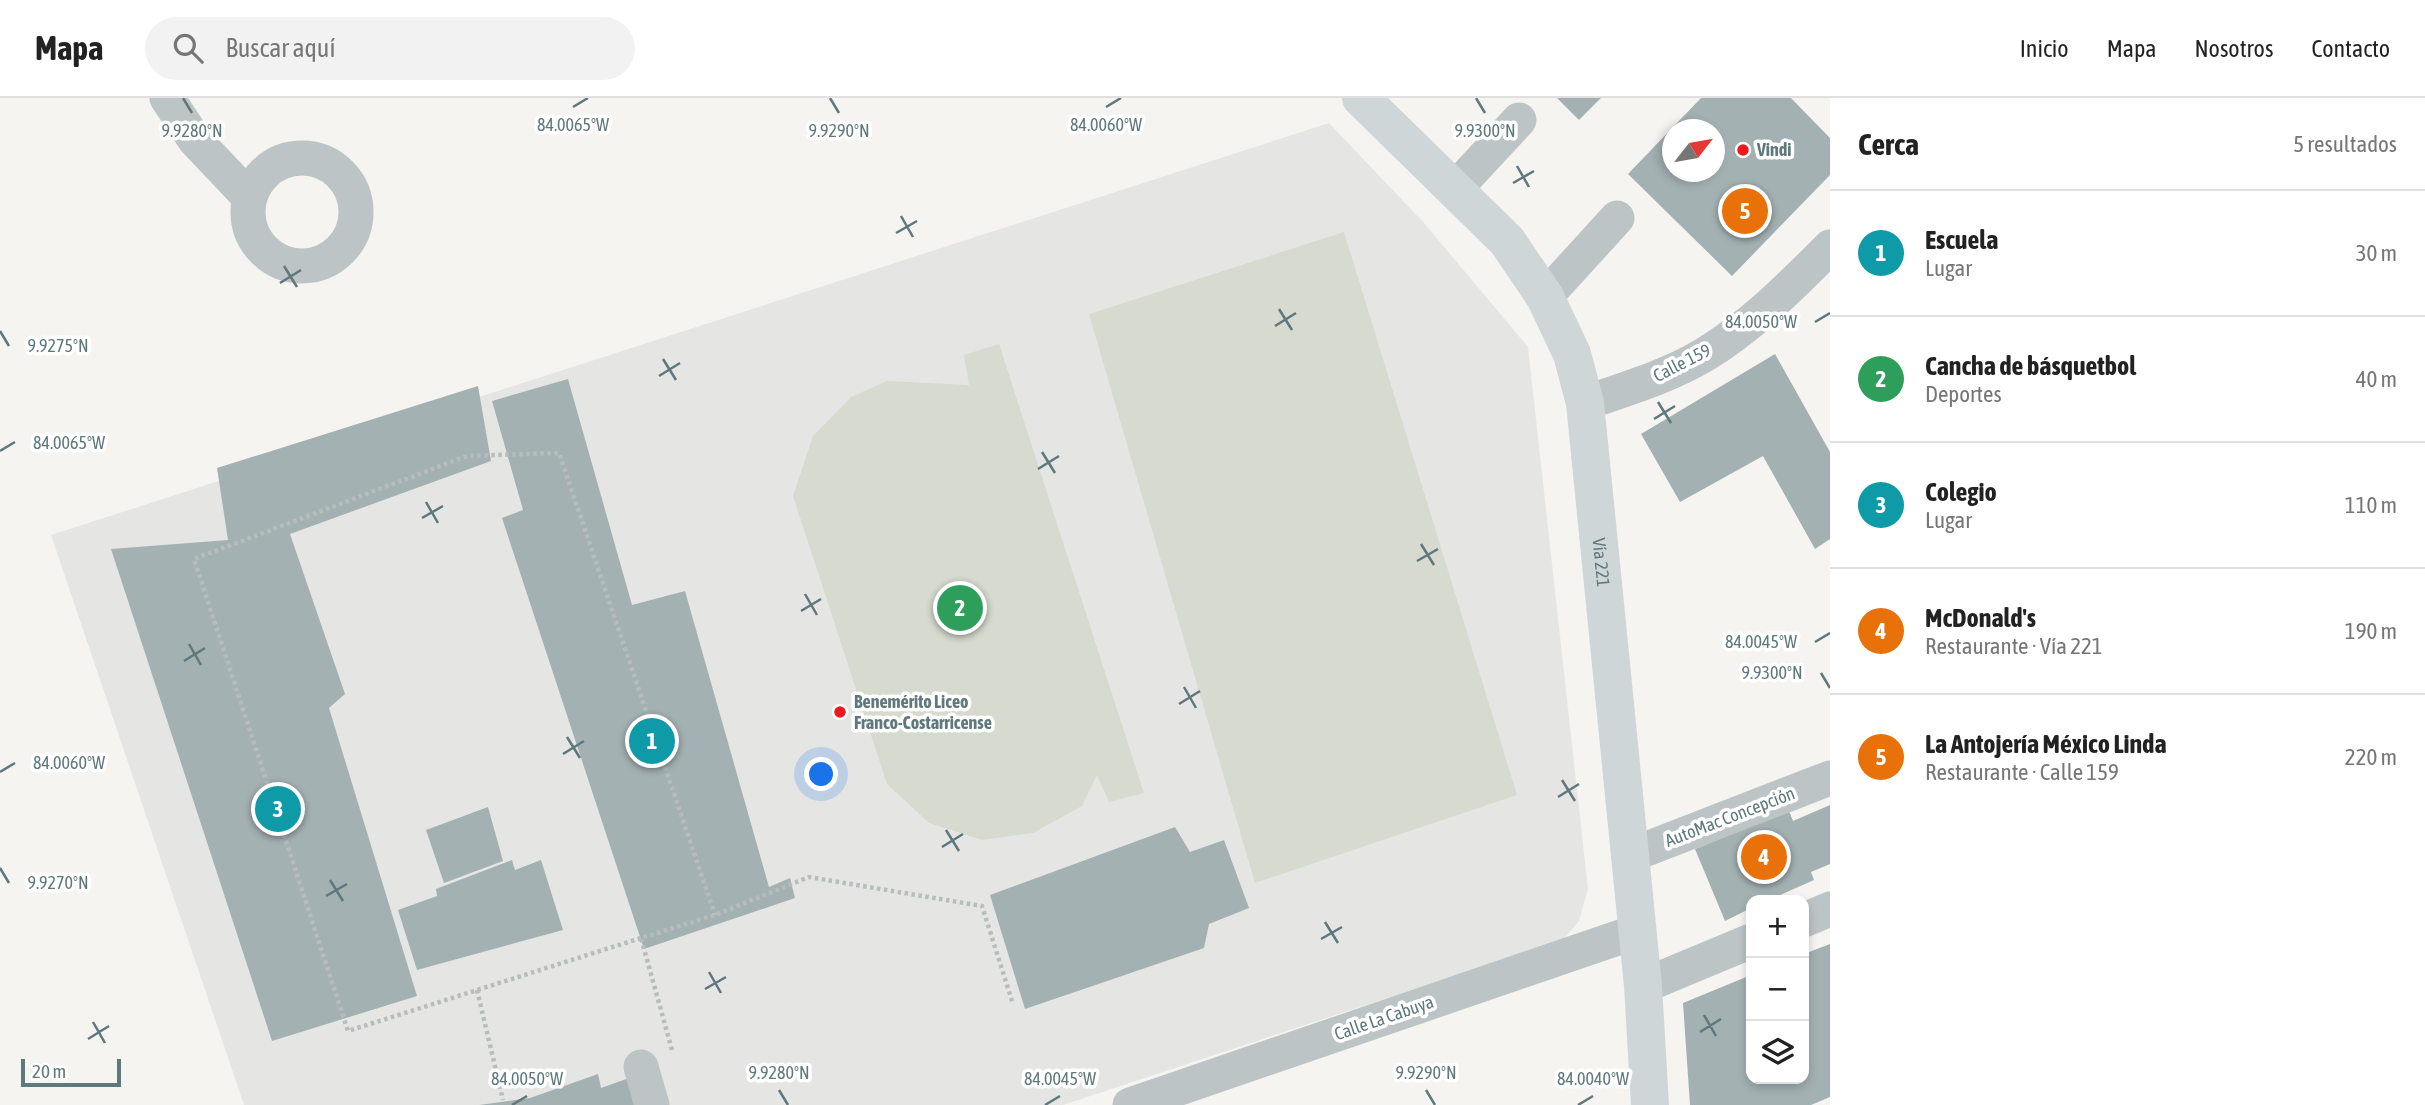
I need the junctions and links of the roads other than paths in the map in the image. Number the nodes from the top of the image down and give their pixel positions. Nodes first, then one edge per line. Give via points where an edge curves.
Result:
1 (167, 98) edge
2 (1361, 98) edge
3 (1519, 120) dead end
4 (1454, 190) junction
5 (249, 197) dead end
6 (1618, 218) dead end
7 (1830, 247) edge
8 (1545, 297) junction
9 (1585, 403) junction
10 (1830, 778) edge
11 (1631, 855) junction
12 (1830, 909) edge
13 (1809, 918) edge
14 (1638, 931) junction
15 (1746, 943) edge
16 (1643, 986) junction
17 (641, 1067) dead end
18 (652, 1105) edge
19 (1130, 1105) edge
20 (1650, 1105) edge

1 - 5 street via 195,140
2 - 4 main road, Vía 221
3 - 4 street
4 - 8 main road, Vía 221 via 1507,241
6 - 8 street
7 - 9 street, Calle 159 via 1776,300 1703,355 1662,376
8 - 9 main road, Vía 221 via 1573,354
9 - 11 main road, Vía 221
10 - 11 street, AutoMac Concepción
11 - 14 main road, Vía 221
12 - 13 street
14 - 16 main road, Vía 221
14 - 19 street, Calle La Cabuya
15 - 16 street
16 - 20 main road, Vía 221
17 - 18 street

